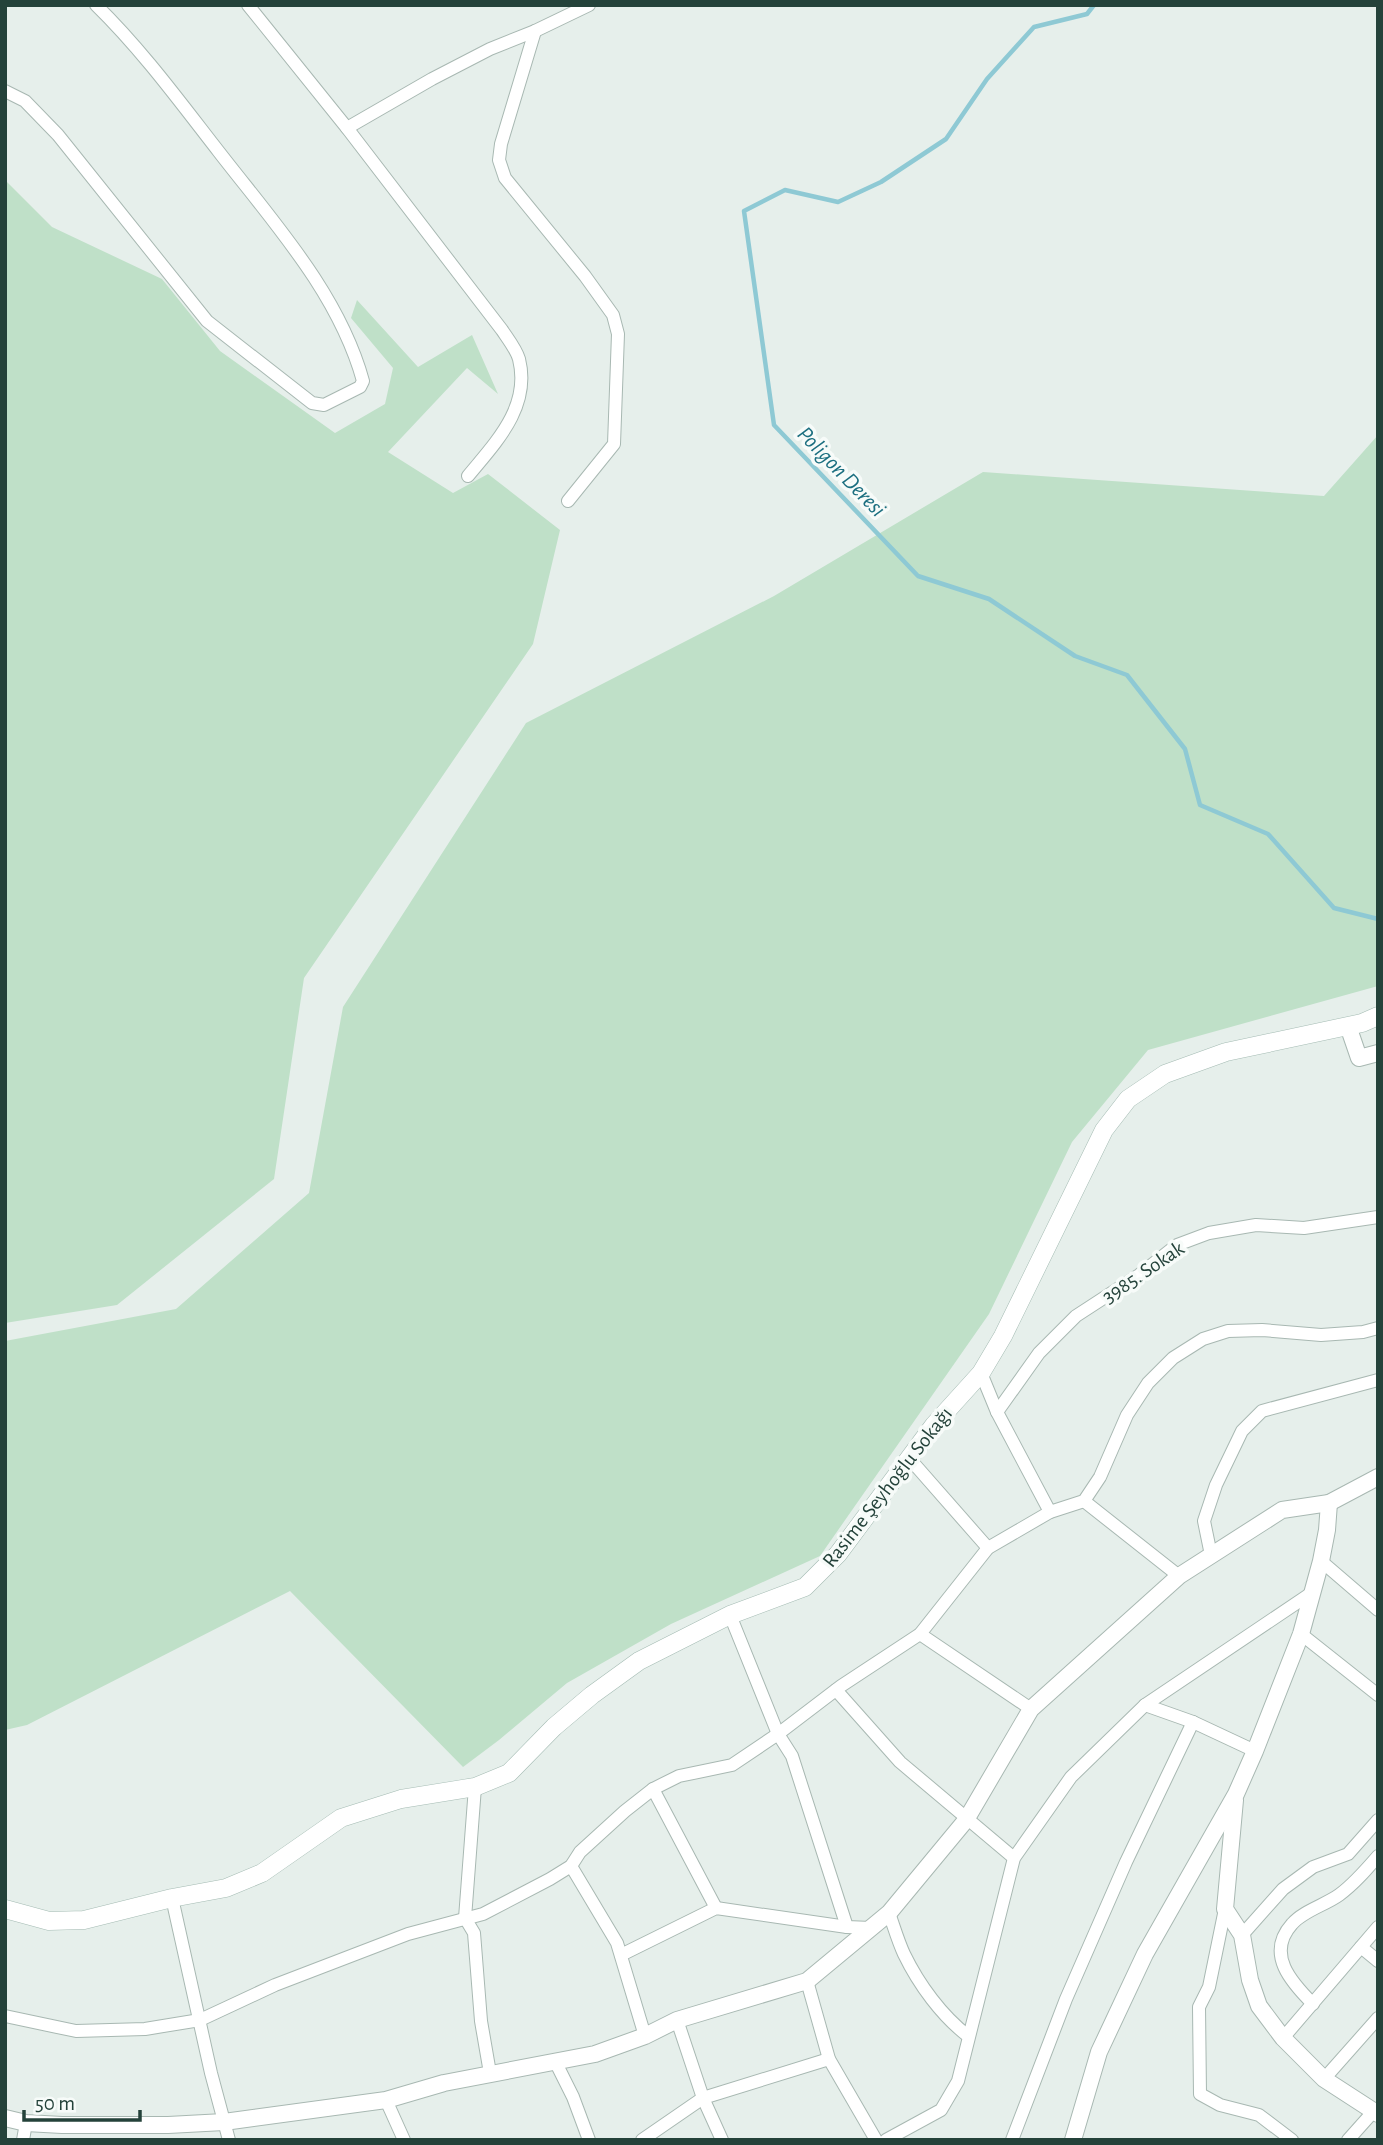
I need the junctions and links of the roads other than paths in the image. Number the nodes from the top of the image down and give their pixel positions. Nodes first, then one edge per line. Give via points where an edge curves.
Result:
1 (96, 5) edge
2 (248, 5) edge
3 (589, 5) edge
4 (535, 31) junction
5 (5, 91) edge
6 (347, 128) junction
7 (468, 476) dead end
8 (568, 501) dead end
9 (1378, 1016) edge
10 (1348, 1026) junction
11 (1378, 1053) edge
12 (1378, 1217) edge
13 (1378, 1328) edge
14 (981, 1374) junction
15 (1378, 1380) edge
16 (997, 1412) junction
17 (909, 1458) junction
18 (1378, 1477) edge
19 (1084, 1501) junction
20 (1329, 1503) junction
21 (1050, 1511) junction
22 (988, 1548) junction
23 (1211, 1555) junction
24 (1321, 1561) junction
25 (1179, 1576) junction
26 (1310, 1594) junction
27 (1378, 1610) edge
28 (730, 1615) junction
29 (920, 1634) junction
30 (1301, 1634) junction
31 (836, 1690) junction
32 (1378, 1695) edge
33 (1145, 1705) junction
34 (1031, 1709) junction
35 (1193, 1722) junction
36 (778, 1734) junction
37 (1255, 1751) junction
38 (475, 1787) junction
39 (653, 1789) junction
40 (1236, 1794) junction
41 (1378, 1820) edge
42 (967, 1821) junction
43 (1378, 1856) edge
44 (1014, 1858) junction
45 (571, 1866) junction
46 (172, 1898) junction
47 (716, 1908) junction
48 (5, 1909) edge
49 (1225, 1909) junction
50 (888, 1913) junction
51 (465, 1918) junction
52 (847, 1927) junction
53 (871, 1927) junction
54 (1378, 1927) edge
55 (1242, 1935) junction
56 (1361, 1947) junction
57 (621, 1955) junction
58 (1378, 1961) edge
59 (807, 1981) junction
60 (1313, 2004) junction
61 (5, 2016) edge
62 (1378, 2018) edge
63 (200, 2020) junction
64 (677, 2020) junction
65 (645, 2036) junction
66 (968, 2036) junction
67 (1283, 2038) junction
68 (828, 2059) junction
69 (555, 2061) junction
70 (491, 2073) junction
71 (1324, 2079) junction
72 (703, 2098) junction
73 (386, 2100) junction
74 (1375, 2113) edge
75 (5, 2119) edge
76 (224, 2122) junction
77 (26, 2123) junction
78 (23, 2140) edge
79 (229, 2140) edge
80 (404, 2140) edge
81 (589, 2140) edge
82 (642, 2140) edge
83 (722, 2140) edge
84 (876, 2140) edge
85 (886, 2140) edge
86 (1012, 2140) edge
87 (1073, 2140) edge
88 (1292, 2140) edge
89 (1348, 2140) edge

1 - 5 street via 166,84 295,250 333,308 356,357 363,381 360,387 324,405 312,403 207,321 58,135 25,101
2 - 6 street
3 - 4 street
4 - 6 street via 479,55
4 - 8 street via 499,160 505,178 613,315 618,334 614,444
6 - 7 street via 518,357 522,382 518,407
9 - 10 main road, Rasime Şeyhoğlu Sokağı
10 - 11 street via 1359,1058
10 - 14 main road, Rasime Şeyhoğlu Sokağı via 1226,1052 1165,1074 1128,1099 1104,1130
12 - 16 street, 3985. Sokak via 1304,1228 1256,1225 1209,1233 1177,1245 1076,1315 1040,1353
13 - 19 street via 1321,1335 1228,1331 1203,1339 1173,1358 1148,1382
14 - 16 street
14 - 17 main road, Rasime Şeyhoğlu Sokağı
15 - 23 street via 1262,1411 1242,1431 1204,1521
16 - 21 street
17 - 22 street
17 - 28 main road, Rasime Şeyhoğlu Sokağı via 838,1554 805,1587
18 - 20 street
19 - 21 street
19 - 25 street
20 - 23 street via 1282,1510
20 - 24 street
21 - 22 street
22 - 29 street
23 - 25 street
24 - 26 street
24 - 27 street
25 - 34 street
26 - 30 street
26 - 33 street
28 - 36 street
28 - 38 main road, Rasime Şeyhoğlu Sokağı via 639,1661 554,1727 509,1773
29 - 31 street
29 - 34 street
30 - 32 street
30 - 37 street
31 - 36 street
31 - 42 street via 900,1762
33 - 35 street
33 - 44 street via 1071,1777
34 - 42 street
35 - 37 street
35 - 86 street via 1077,1974
36 - 39 street via 732,1765 679,1776
36 - 52 street via 792,1756
37 - 40 street
38 - 46 main road, Rasime Şeyhoğlu Sokağı via 401,1799 341,1818 262,1872 226,1888
38 - 51 street
39 - 45 street via 580,1852
39 - 47 street
40 - 49 street
40 - 87 street via 1145,1954 1099,2052
41 - 55 street via 1348,1854 1313,1867 1283,1889
42 - 44 street
42 - 50 street
43 - 60 street via 1339,1895 1292,1923 1283,1941 1281,1962
44 - 66 street
45 - 51 street via 494,1908
45 - 57 street
46 - 48 main road, Rasime Şeyhoğlu Sokağı via 84,1920 49,1921
46 - 63 street
47 - 52 street
47 - 57 street
49 - 55 street
49 - 88 street via 1209,1987 1199,2007 1200,2094 1220,2105 1259,2115
50 - 53 street
50 - 66 street via 920,1980 949,2022
51 - 63 street via 396,1938
51 - 70 street via 474,1933 481,2021
52 - 53 street
53 - 59 street
54 - 56 street
55 - 67 street via 1259,2006
56 - 58 street
56 - 60 street
57 - 65 street
59 - 64 street
59 - 68 street
60 - 67 street
61 - 63 street via 76,2031 145,2029
62 - 71 street
63 - 76 street
64 - 65 street
64 - 72 street
65 - 69 street via 594,2054
66 - 85 street via 958,2081 941,2110
67 - 71 street
68 - 72 street
68 - 84 street
69 - 70 street
69 - 81 street
70 - 73 street
71 - 74 street
72 - 82 street
72 - 83 street
73 - 76 street
73 - 80 street
74 - 89 street
75 - 77 street
76 - 77 street
76 - 79 street
77 - 78 street

